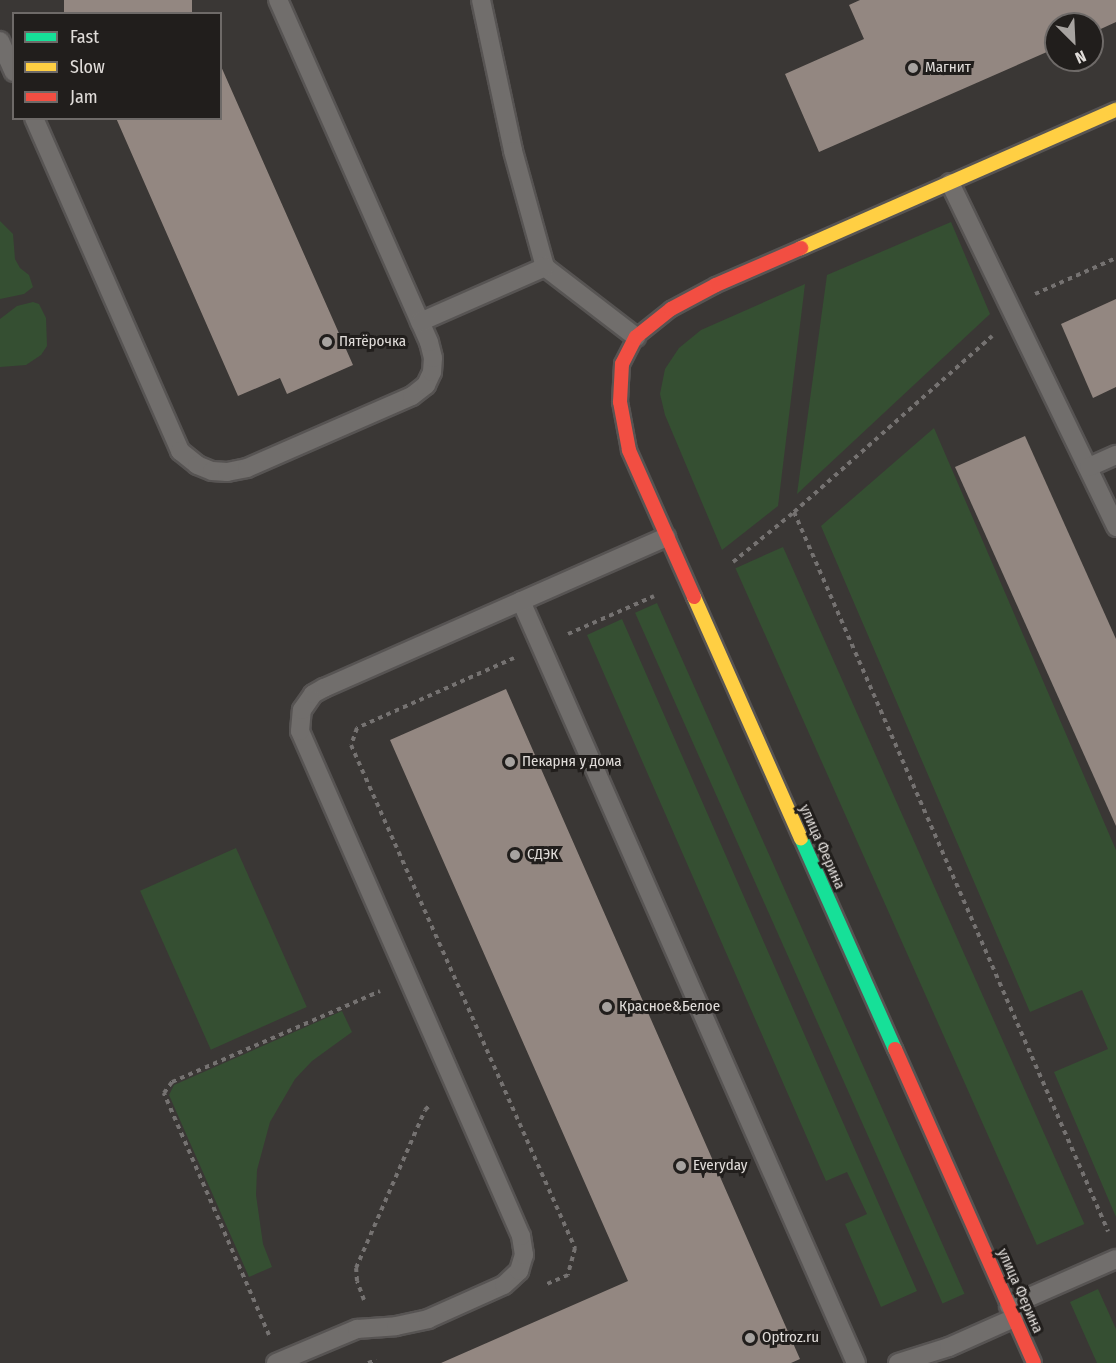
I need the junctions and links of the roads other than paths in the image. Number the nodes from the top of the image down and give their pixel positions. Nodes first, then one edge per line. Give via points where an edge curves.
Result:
1 (278, 0) edge
2 (481, 0) edge
3 (0, 41) edge
4 (12, 68) edge
5 (1116, 110) edge
6 (35, 120) edge
7 (950, 183) junction
8 (545, 267) junction
9 (420, 322) junction
10 (636, 338) junction
11 (1116, 455) edge
12 (1089, 467) junction
13 (1116, 527) edge
14 (666, 537) junction
15 (521, 601) junction
16 (1116, 1258) edge
17 (1011, 1312) junction
18 (278, 1362) edge
19 (856, 1363) edge
20 (898, 1363) edge
21 (1034, 1363) edge

1 - 9 lane
2 - 8 lane via 513,151
3 - 4 lane
5 - 7 street
6 - 9 lane via 180,452 197,465 227,472 247,468 412,396 426,385 432,372 433,358
7 - 10 street via 716,285 671,309
7 - 12 lane
8 - 9 lane
8 - 10 lane
10 - 14 street, улица Ферина via 622,364 620,402 629,450
11 - 12 lane
12 - 13 lane
14 - 15 lane
14 - 17 street, улица Ферина
15 - 18 lane via 313,694 302,711 300,731 521,1236 523,1263 504,1285 428,1319 357,1329
15 - 19 lane
16 - 17 lane
17 - 20 lane via 950,1347
17 - 21 street, улица Ферина

